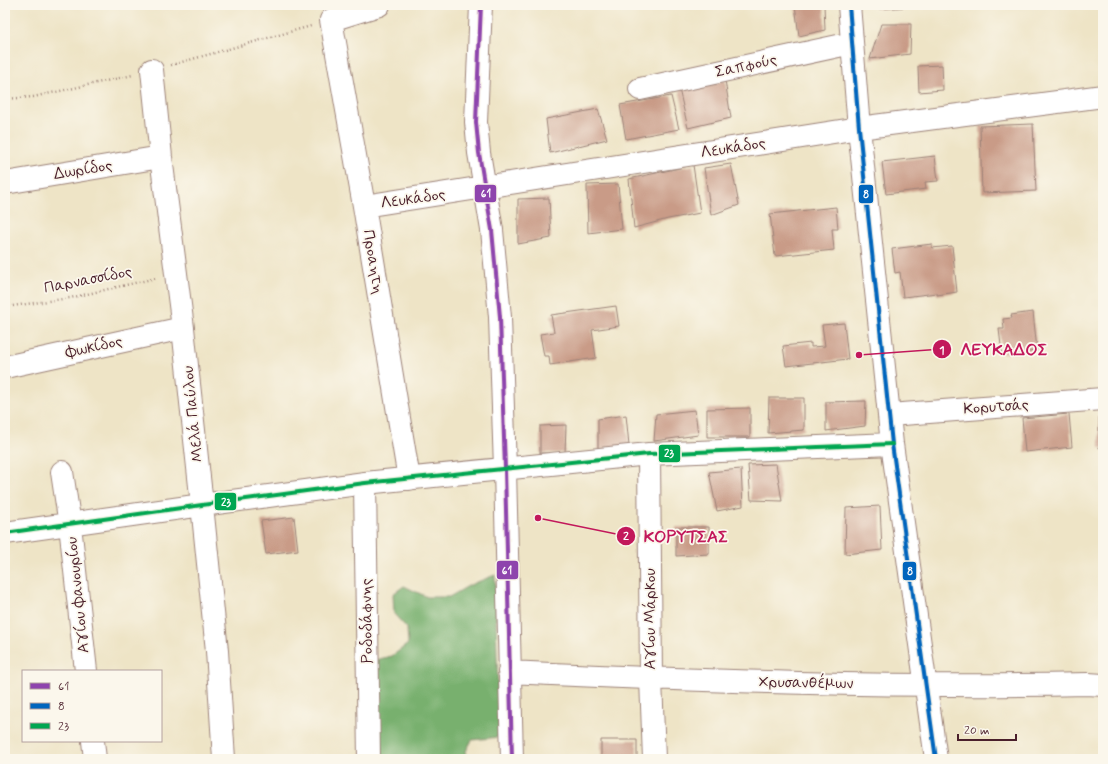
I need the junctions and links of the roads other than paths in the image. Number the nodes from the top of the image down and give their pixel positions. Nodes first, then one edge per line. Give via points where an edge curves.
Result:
1 (379, 5) edge
2 (481, 5) edge
3 (849, 5) edge
4 (852, 43) junction
5 (152, 70) dead end
6 (640, 89) dead end
7 (1103, 96) edge
8 (859, 128) junction
9 (161, 157) junction
10 (5, 183) edge
11 (485, 188) junction
12 (364, 206) junction
13 (183, 328) junction
14 (5, 367) edge
15 (1103, 399) edge
16 (889, 415) junction
17 (892, 444) junction
18 (649, 454) junction
19 (505, 469) junction
20 (62, 472) dead end
21 (408, 480) junction
22 (365, 483) junction
23 (202, 505) junction
24 (70, 525) junction
25 (5, 533) edge
26 (86, 670) edge
27 (509, 672) junction
28 (651, 679) junction
29 (1103, 685) edge
30 (925, 686) junction
31 (93, 742) edge
32 (95, 759) edge
33 (224, 759) edge
34 (369, 759) edge
35 (512, 759) edge
36 (654, 759) edge
37 (936, 759) edge

1 - 12 street, Προαητη via 331,20
2 - 11 street via 476,122
3 - 4 street
4 - 6 street, Σαπφούς
4 - 8 street
5 - 9 street, Μελά Παύλου
7 - 8 street, Λευκάδος
8 - 11 street, Λευκάδος
8 - 16 street
9 - 10 street, Δωρίδος
9 - 13 street, Μελά Παύλου
11 - 12 street, Λευκάδος
11 - 19 street via 492,230 499,310
12 - 21 street, Προαητη
13 - 14 street, Φωκίδος
13 - 23 street, Μελά Παύλου
15 - 16 street, Κορυτσάς
16 - 17 street
17 - 18 street
17 - 30 street
18 - 19 street
18 - 28 street, Αγίου Μάρκου
19 - 21 street
19 - 27 street
20 - 24 street, Αγίου Φανουρίου
21 - 22 street
22 - 23 street
22 - 34 street, Ροδοδάφνης
23 - 24 street
23 - 33 street, Μελά Παύλου via 217,651
24 - 25 street
24 - 26 street, Αγίου Φανουρίου
27 - 28 street, Χρυσανθέμων
27 - 35 street
28 - 30 street, Χρυσανθέμων
28 - 36 street, Αγίου Μάρκου
29 - 30 street, Χρυσανθέμων
30 - 37 street
31 - 32 street

